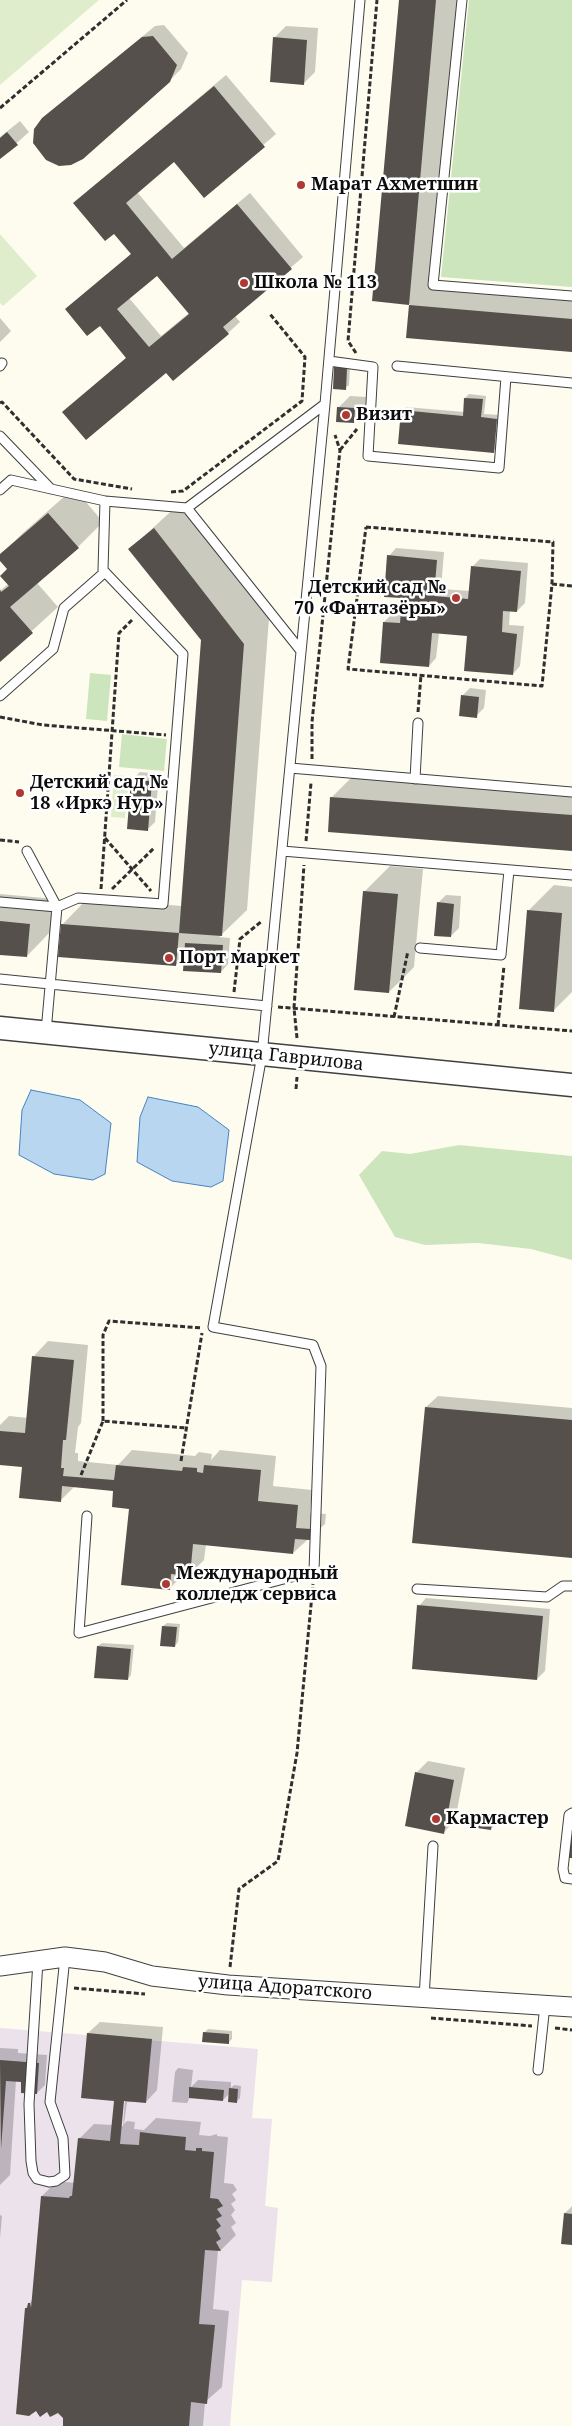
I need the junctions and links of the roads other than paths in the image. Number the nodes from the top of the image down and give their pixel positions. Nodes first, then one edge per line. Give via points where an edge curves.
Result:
1 (360, 0) edge
2 (462, 0) edge
3 (572, 296) edge
4 (329, 361) junction
5 (397, 366) dead end
6 (506, 376) junction
7 (572, 383) edge
8 (325, 404) junction
9 (0, 436) edge
10 (51, 489) junction
11 (0, 490) edge
12 (105, 500) junction
13 (187, 508) junction
14 (105, 572) junction
15 (301, 651) junction
16 (0, 696) edge
17 (418, 723) road end
18 (290, 768) junction
19 (415, 779) junction
20 (572, 792) edge
21 (27, 851) dead end
22 (282, 851) junction
23 (509, 870) junction
24 (572, 876) edge
25 (0, 902) edge
26 (57, 908) junction
27 (420, 948) road end
28 (0, 979) edge
29 (50, 984) junction
30 (267, 1006) junction
31 (0, 1028) edge
32 (46, 1032) junction
33 (262, 1056) junction
34 (572, 1085) edge
35 (87, 1516) dead end
36 (572, 1586) edge
37 (417, 1589) dead end
38 (572, 1814) edge
39 (434, 1846) dead end
40 (572, 1879) edge
41 (65, 1957) junction
42 (38, 1961) junction
43 (0, 1966) edge
44 (424, 1998) junction
45 (545, 2005) junction
46 (572, 2007) edge
47 (538, 2070) dead end

1 - 4 lane
2 - 3 lane via 433,285
4 - 6 lane via 374,367 368,456 499,468
4 - 8 lane
5 - 6 lane
6 - 7 lane
8 - 13 lane
8 - 15 lane
9 - 10 lane
10 - 11 lane via 11,480
10 - 12 lane
12 - 13 lane
12 - 14 lane
13 - 15 lane
14 - 16 lane via 64,608 53,649
14 - 26 lane via 183,654 163,904 78,898
15 - 18 lane
17 - 19 lane
18 - 19 lane
18 - 22 lane
19 - 20 lane
21 - 26 lane
22 - 23 lane
22 - 30 lane
23 - 24 lane
23 - 27 lane via 500,955
25 - 26 lane
26 - 29 lane
28 - 29 lane
29 - 30 lane
29 - 32 lane
30 - 33 lane
31 - 32 street, улица Гаврилова
32 - 33 street, улица Гаврилова
33 - 34 street, улица Гаврилова
33 - 35 lane via 213,1327 313,1345 321,1366 314,1571 79,1633
36 - 37 lane via 563,1586 547,1597
38 - 40 lane via 569,1815 562,1869 564,1878
39 - 44 lane
41 - 42 street, улица Адоратского
41 - 42 lane via 50,2102 63,2138 65,2174 56,2181 48,2182 37,2179 31,2161 30,2104
41 - 44 street, улица Адоратского via 105,1962 152,1976 228,1985
42 - 43 street, улица Адоратского
44 - 45 street, улица Адоратского
45 - 46 street, улица Адоратского
45 - 47 lane

